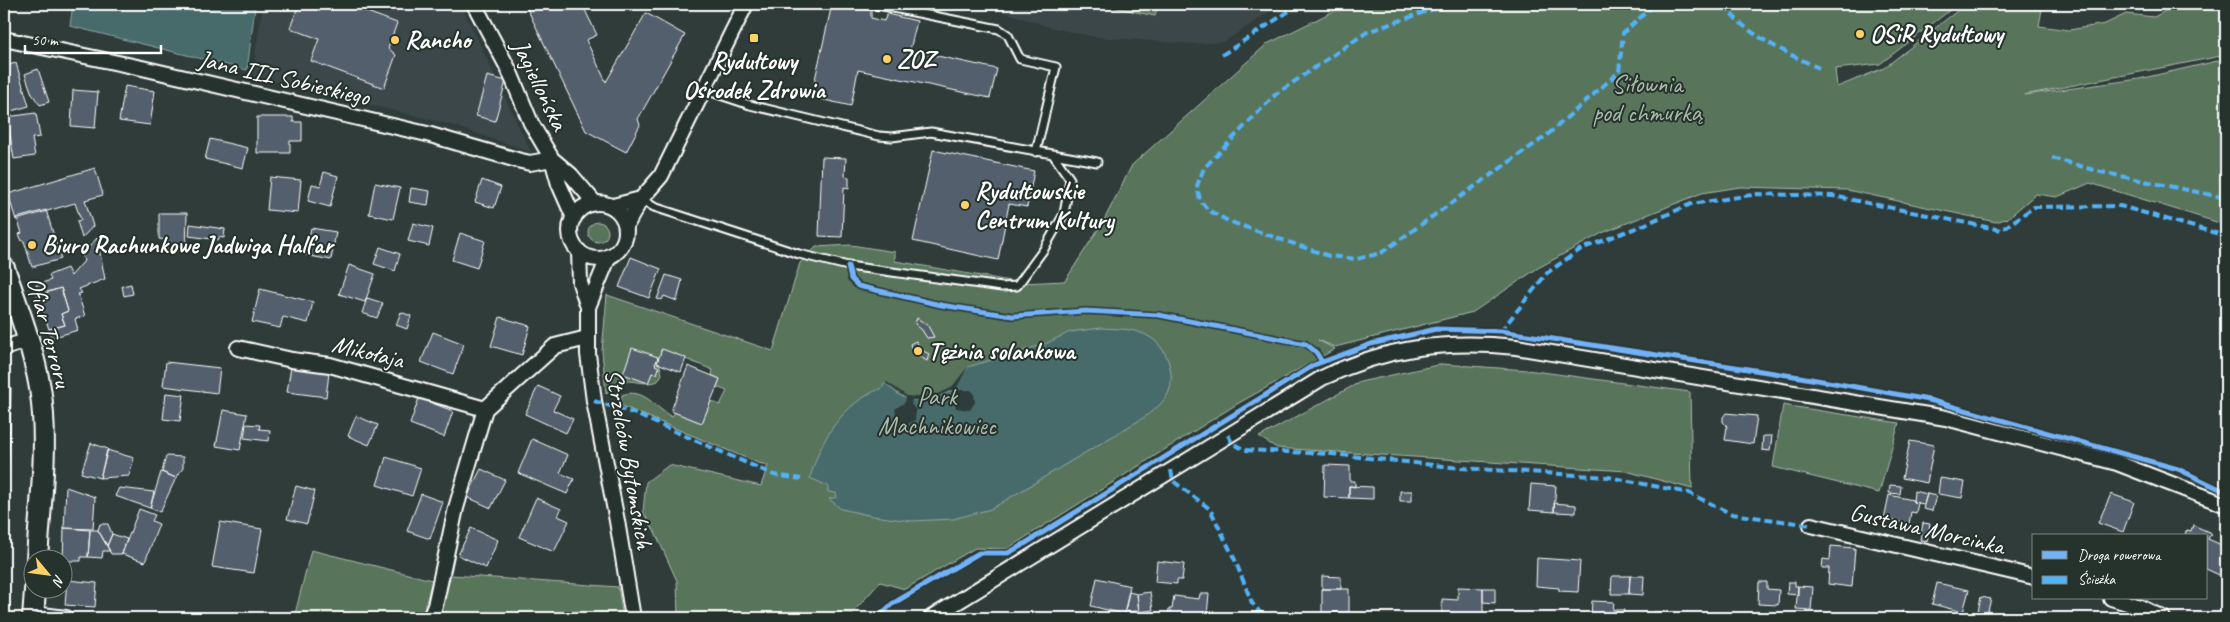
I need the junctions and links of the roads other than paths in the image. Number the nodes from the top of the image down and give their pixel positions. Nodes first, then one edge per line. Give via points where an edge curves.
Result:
1 (474, 4) edge
2 (746, 4) edge
3 (873, 4) edge
4 (4, 39) edge
5 (705, 90) junction
6 (1036, 152) junction
7 (1054, 156) junction
8 (552, 159) junction
9 (1096, 162) dead end
10 (641, 199) junction
11 (595, 203) junction
12 (613, 206) junction
13 (574, 218) junction
14 (626, 226) junction
15 (579, 251) junction
16 (609, 256) junction
17 (4, 268) edge
18 (588, 307) junction
19 (587, 338) junction
20 (29, 340) junction
21 (4, 348) edge
22 (238, 348) dead end
23 (485, 409) junction
24 (2226, 505) edge
25 (1811, 524) dead end
26 (37, 550) edge
27 (2032, 577) edge
28 (35, 600) edge
29 (2117, 600) edge
30 (34, 616) edge
31 (66, 618) edge
32 (430, 618) edge
33 (633, 618) edge
34 (931, 618) edge
35 (2163, 618) edge

1 - 8 street, Jagiellońska via 509,70 531,123
2 - 5 street
3 - 6 lane via 999,29 1008,35 1020,59 1056,67
4 - 8 street, Jana III Sobieskiego via 417,132 516,160 535,162
5 - 6 lane via 750,106 879,136 932,132
5 - 10 street via 660,176
6 - 7 lane
7 - 9 lane
7 - 10 lane via 1070,179 1064,214 1017,286 848,266 654,207
8 - 11 street
8 - 13 street via 558,184
10 - 12 street
10 - 14 street
11 - 12 street
11 - 13 street via 583,208
12 - 14 street
13 - 15 street via 572,239
14 - 16 street via 620,248
15 - 16 street via 593,257
15 - 18 street via 580,283
16 - 18 street
17 - 20 street, Ofiar Terroru
18 - 19 street, Strzelców Bytomskich
19 - 23 street via 555,346
19 - 33 street, Strzelców Bytomskich via 594,401
20 - 21 street
20 - 26 street, Ofiar Terroru via 40,391 43,426
22 - 23 street, Mikołaja via 330,365
23 - 32 street via 456,508
24 - 34 street via 2116,464 1928,414 1516,347 1433,345 1375,356 1322,378
25 - 27 street, Gustawa Morcinka
28 - 30 street
29 - 35 street
30 - 31 street

